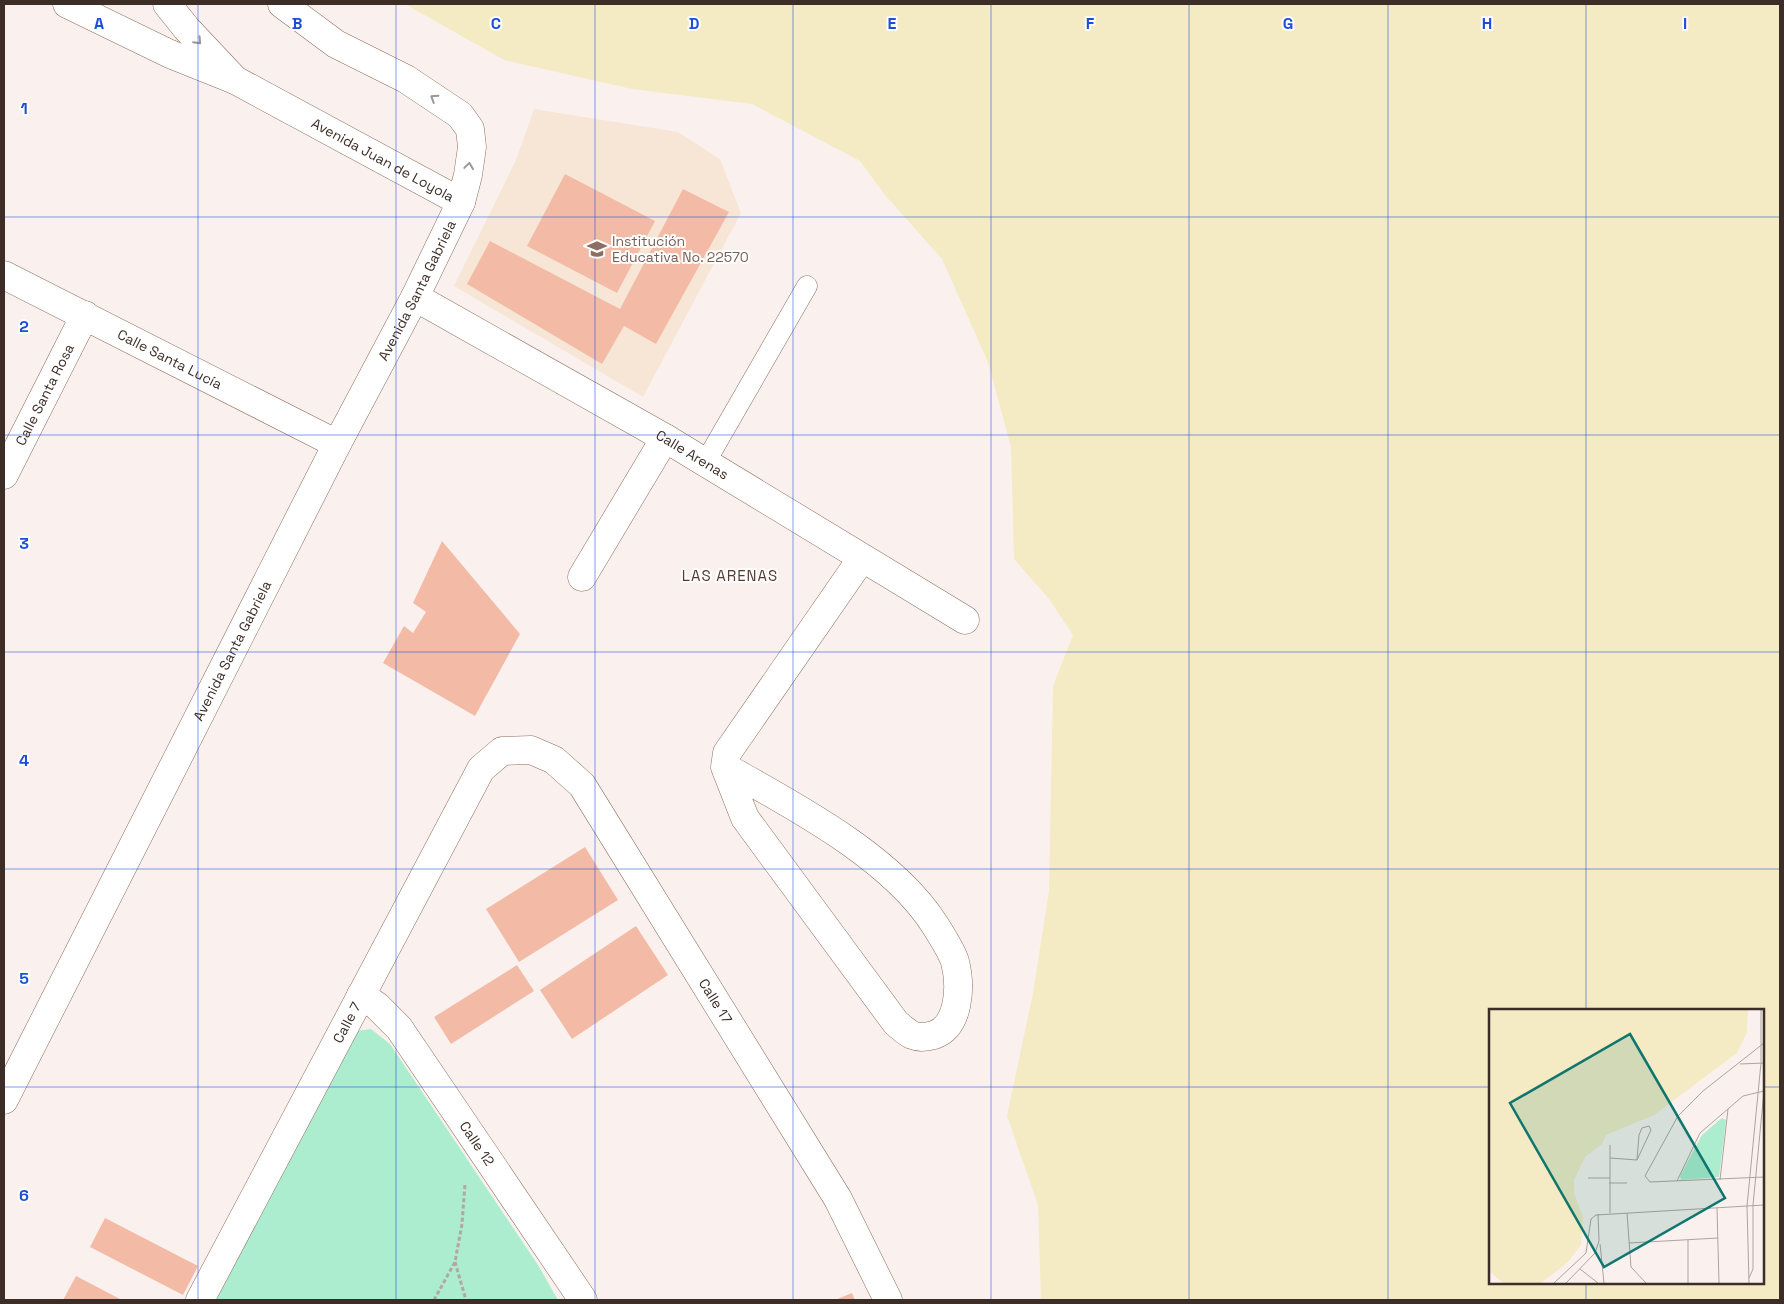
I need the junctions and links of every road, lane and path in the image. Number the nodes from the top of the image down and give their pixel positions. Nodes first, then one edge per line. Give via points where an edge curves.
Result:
1 (67, 4) edge
2 (167, 4) edge
3 (282, 4) edge
4 (235, 80) junction
5 (461, 202) junction
6 (4, 275) edge
7 (807, 286) dead end
8 (415, 296) junction
9 (86, 315) junction
10 (665, 438) junction
11 (337, 444) junction
12 (706, 463) junction
13 (4, 475) edge
14 (862, 558) junction
15 (582, 577) dead end
16 (965, 620) dead end
17 (502, 751) joint
18 (725, 767) junction
19 (361, 995) junction
20 (4, 1100) edge
21 (465, 1177) dead end
22 (455, 1262) junction
23 (200, 1300) edge
24 (434, 1300) edge
25 (466, 1300) edge
26 (583, 1300) edge
27 (888, 1300) edge

1 - 4 street via 170,54
2 -> 4 street, Avenida Juan de Loyola
5 -> 3 street, Avenida Juan de Loyola via 472,147 470,129 460,115 406,79 336,44
4 - 5 street, Avenida Juan de Loyola
5 - 8 street, Avenida Santa Gabriela
6 - 9 street, Calle Santa Lucía
7 - 12 lane
8 - 10 street, Calle Arenas
8 - 11 street, Avenida Santa Gabriela
9 - 11 street, Calle Santa Lucía
9 - 13 street, Calle Santa Rosa
10 - 12 street, Calle Arenas
10 - 15 street
11 - 20 street, Avenida Santa Gabriela
12 - 14 street, Calle Arenas
14 - 16 street, Calle Arenas
14 - 18 street via 727,753
17 - 19 street, Calle 7 via 481,769
17 - 27 street, Calle 17 via 531,750 554,760 582,785 838,1199
18 - 18 street via 745,818 896,1023 912,1035 926,1037 942,1032 954,1015 958,993 955,961 915,899 888,872 839,835
19 - 23 street, Calle 7
19 - 26 street, Calle 12 via 399,1028
21 - 22 path via 462,1224
22 - 24 path
22 - 25 path

